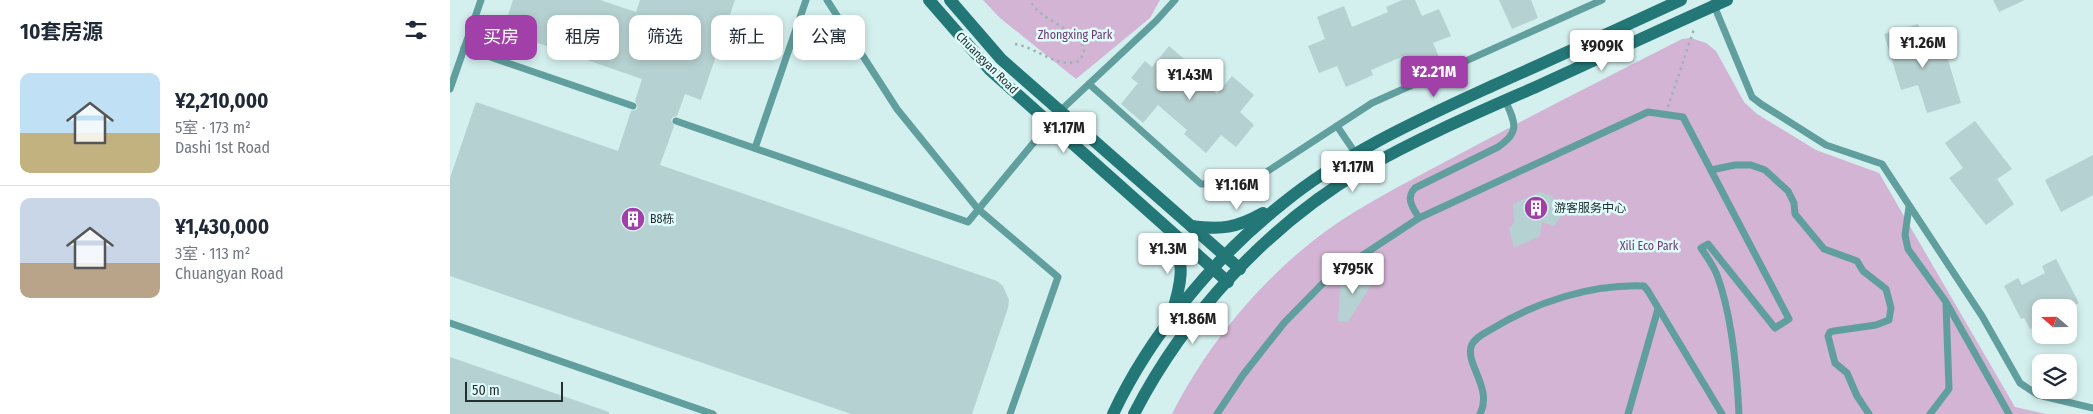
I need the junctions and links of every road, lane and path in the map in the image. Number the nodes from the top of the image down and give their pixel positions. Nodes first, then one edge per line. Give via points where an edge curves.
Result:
1 (481, 0) edge
2 (806, 0) edge
3 (827, 0) edge
4 (929, 0) edge
5 (950, 0) edge
6 (1030, 0) edge
7 (1175, 0) edge
8 (1602, 0) edge
9 (1681, 0) edge
10 (1727, 0) edge
11 (1713, 3) edge
12 (1699, 13) junction
13 (1015, 44) dead end
14 (464, 48) junction
15 (1089, 84) junction
16 (450, 89) edge
17 (1505, 100) junction
18 (633, 106) dead end
19 (1060, 112) junction
20 (1665, 114) junction
21 (676, 121) dead end
22 (1050, 123) junction
23 (1337, 126) junction
24 (755, 148) junction
25 (1356, 154) junction
26 (1711, 170) junction
27 (1283, 203) junction
28 (1909, 208) junction
29 (978, 209) junction
30 (1419, 218) junction
31 (1164, 224) junction
32 (1190, 225) junction
33 (1226, 256) junction
34 (1213, 269) junction
35 (1240, 269) junction
36 (1228, 282) junction
37 (1946, 302) junction
38 (1658, 309) junction
39 (450, 324) edge
40 (1167, 325) junction
41 (2093, 408) edge
42 (695, 411) edge
43 (713, 414) edge
44 (1010, 414) edge
45 (1112, 414) edge
46 (1134, 414) edge
47 (1217, 414) edge
48 (1480, 414) edge
49 (1628, 414) edge
50 (1722, 414) edge
51 (1739, 414) edge
52 (1869, 414) edge
53 (1930, 414) edge
54 (2009, 414) edge

1 - 14 lane
2 - 24 lane
3 - 29 lane via 897,109
4 - 22 main road, Chuangyan Road via 990,70
5 - 19 main road, Chuangyan Road via 1001,59
6 - 13 path via 1042,16 1083,43 1084,52 1079,62 1070,65 1028,46
7 - 15 lane
8 - 23 lane via 1372,102
9 - 25 main road via 1429,115
10 - 11 main road
11 - 12 main road
11 - 28 lane via 1752,97 1826,145 1882,164
12 - 17 main road
12 - 20 path
14 - 16 lane
14 - 18 lane
15 - 19 lane
15 - 23 lane via 1201,184 1248,184
17 - 30 lane via 1515,126 1507,141 1415,188 1410,198
17 - 35 main road via 1363,170 1296,216
19 - 22 lane
19 - 32 main road, Chuangyan Road
20 - 26 lane via 1683,117
20 - 30 lane via 1648,112
21 - 24 lane
22 - 29 lane
22 - 31 main road, Chuangyan Road
23 - 25 lane
24 - 29 lane via 968,222
25 - 27 main road
26 - 51 lane via 1789,319 1775,328 1708,244 1701,248 1717,274 1723,294 1735,362
26 - 52 lane via 1735,165 1751,165 1765,170 1788,192 1794,202 1795,214 1824,248 1857,261 1863,271 1886,289 1891,308 1889,320 1830,332 1828,336 1835,363 1847,373
27 - 32 main road via 1233,227 1220,229
27 - 33 main road
28 - 37 lane via 1905,242
28 - 41 lane via 1982,316 2020,383 2038,395
29 - 44 lane via 1058,277
30 - 47 lane via 1328,278 1314,291 1284,323
31 - 34 main road, Chuangyan Road
31 - 40 main road via 1176,242 1182,263 1180,290
32 - 33 main road, Chuangyan Road
33 - 34 main road
33 - 35 main road, Chuangyan Road
34 - 36 main road, Chuangyan Road
34 - 40 main road
35 - 36 main road
36 - 46 main road via 1180,340
37 - 53 lane via 1948,389
37 - 54 lane
38 - 48 lane via 1644,286 1623,286 1548,302 1513,317 1471,345 1470,352 1484,402
38 - 49 lane
38 - 50 lane
39 - 42 lane
40 - 45 main road via 1134,373
42 - 43 lane

